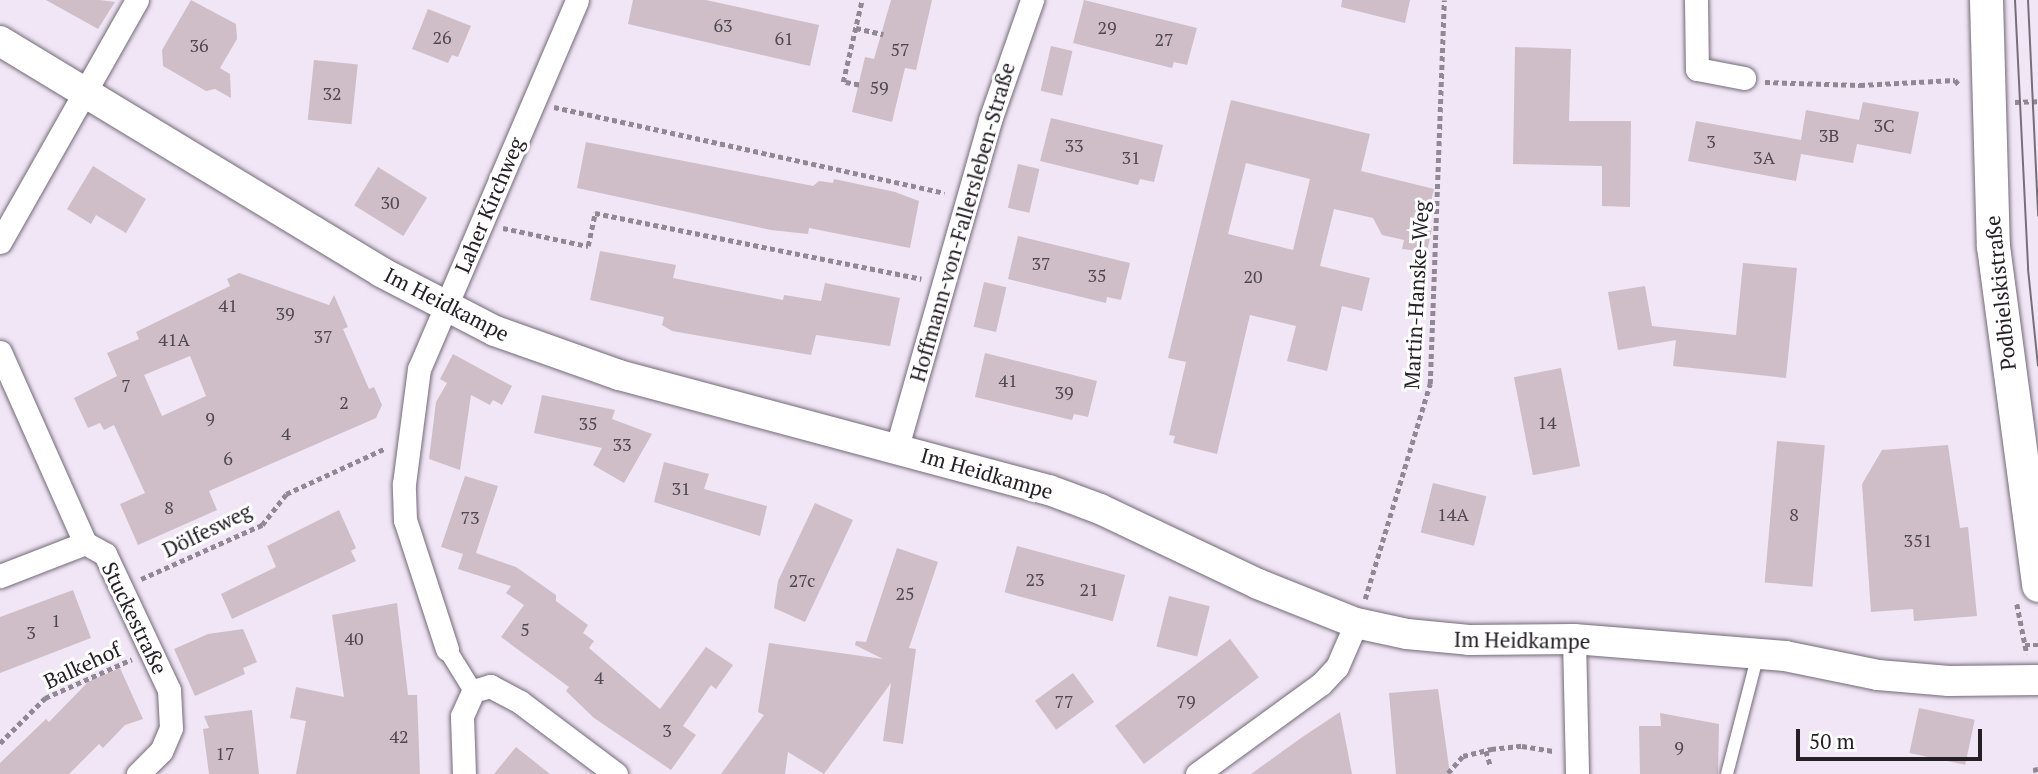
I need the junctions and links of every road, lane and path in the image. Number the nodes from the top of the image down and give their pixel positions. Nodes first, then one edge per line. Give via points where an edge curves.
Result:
1 (137, 0) edge
2 (577, 0) edge
3 (862, 0) edge
4 (1032, 0) edge
5 (1444, 0) edge
6 (1696, 0) edge
7 (1986, 0) edge
8 (856, 28) junction
9 (883, 34) dead end
10 (0, 41) edge
11 (1744, 78) joint
12 (859, 85) dead end
13 (84, 92) junction
14 (533, 103) junction
15 (1988, 104) junction
16 (967, 197) junction
17 (482, 224) junction
18 (0, 242) edge
19 (942, 283) junction
20 (445, 307) junction
21 (0, 352) edge
22 (410, 438) junction
23 (897, 447) junction
24 (85, 543) junction
25 (0, 576) edge
26 (2038, 584) edge
27 (124, 588) junction
28 (1356, 623) junction
29 (1574, 639) junction
30 (2025, 645) dead end
31 (2038, 645) edge
32 (447, 649) joint
33 (152, 650) junction
34 (1758, 654) junction
35 (2038, 680) edge
36 (473, 691) junction
37 (0, 743) edge
38 (1577, 750) junction
39 (1486, 751) junction
40 (1490, 764) dead end
41 (1448, 773) edge
42 (138, 774) edge
43 (464, 774) edge
44 (616, 774) edge
45 (1197, 774) edge
46 (1577, 774) edge
47 (1727, 774) edge

1 - 13 street
2 - 14 street, Laher Kirchweg
3 - 8 path
4 - 16 street, Hoffmann-von-Fallersleben-Straße
5 - 28 path, Martin-Hanske-Weg via 1430,384 1375,574
6 - 11 street via 1697,69
7 - 15 main road, Podbielskistraße
8 - 9 path
8 - 12 path via 844,82
10 - 13 street, Im Heidkampe
11 - 15 path via 1782,85 1955,80 1975,105
13 - 18 street
13 - 20 street, Im Heidkampe
14 - 16 path
14 - 17 street, Laher Kirchweg
15 - 26 main road, Podbielskistraße via 1993,246
16 - 19 street, Hoffmann-von-Fallersleben-Straße
17 - 19 path via 588,246 595,213
17 - 20 street, Laher Kirchweg
19 - 23 street, Hoffmann-von-Fallersleben-Straße
20 - 22 street, Laher Kirchweg via 419,369
20 - 23 street, Im Heidkampe via 495,331 619,374
21 - 24 street, Stuckestraße
22 - 27 path, Dölfesweg via 286,494 262,524
22 - 32 street, Laher Kirchweg via 405,520
23 - 28 street, Im Heidkampe via 1024,482 1100,509 1258,584
24 - 25 street
24 - 27 street, Stuckestraße via 106,554
27 - 33 street, Stuckestraße
28 - 29 street, Im Heidkampe via 1469,640
28 - 45 street via 1337,667 1321,684
29 - 34 street, Im Heidkampe
29 - 38 street
30 - 31 path
32 - 36 street, Laher Kirchweg
33 - 37 path, Balkehof via 45,698
33 - 42 street, Stuckestraße via 174,709 161,751
34 - 35 street, Im Heidkampe via 1902,677
34 - 47 lane
36 - 43 street via 463,716
36 - 44 street via 490,686 520,702
38 - 39 path via 1538,752 1522,746
38 - 46 street
39 - 40 path
39 - 41 path via 1463,757

